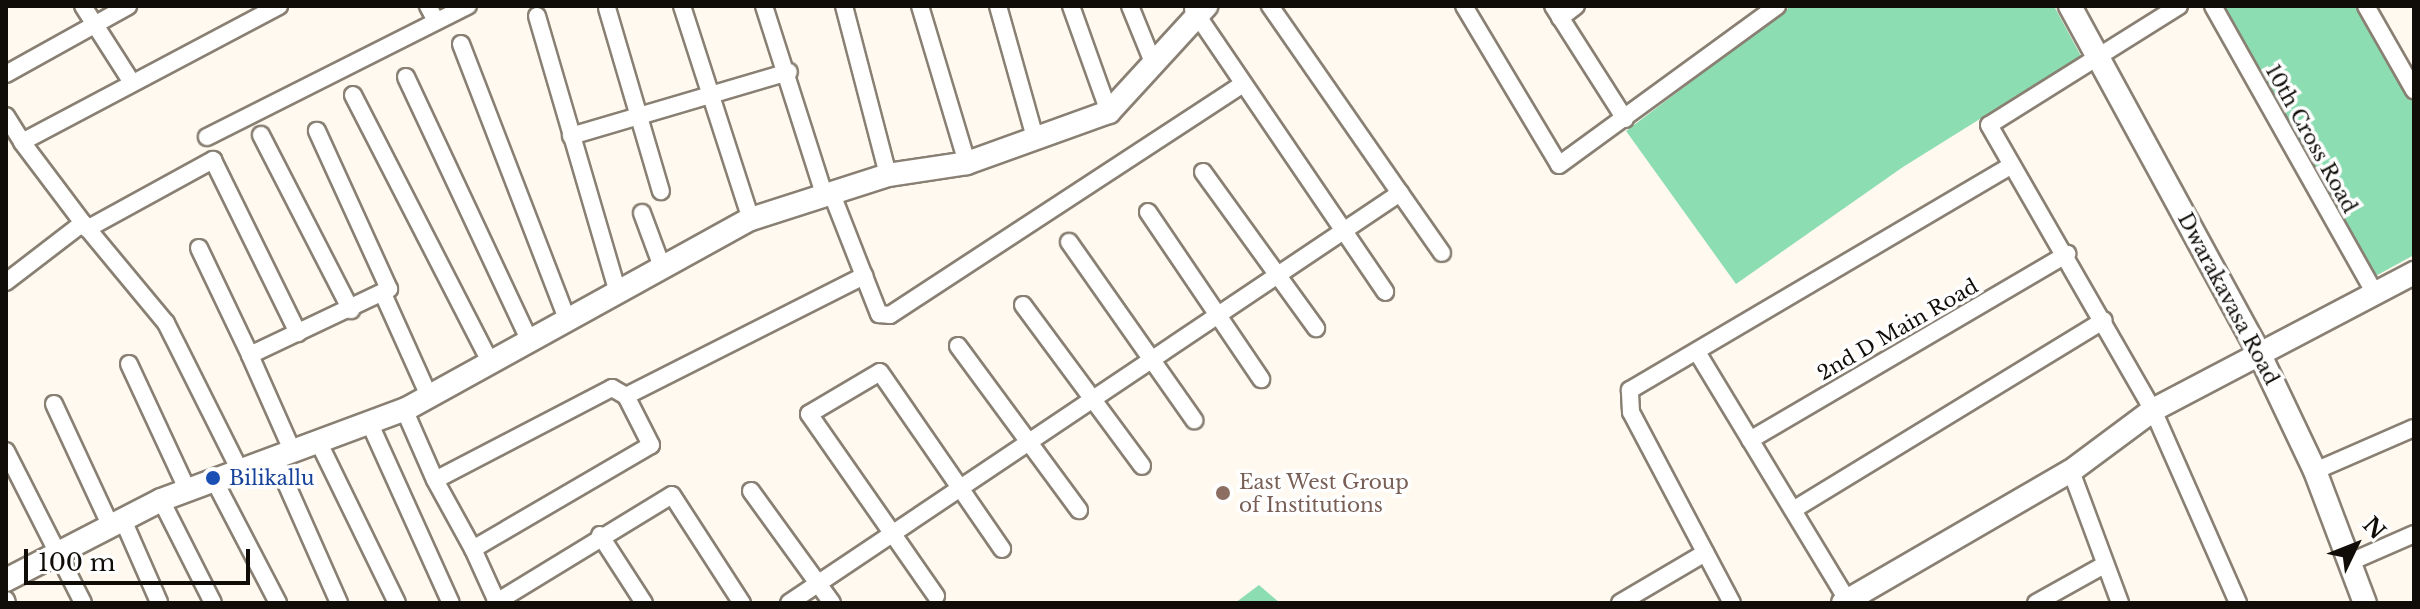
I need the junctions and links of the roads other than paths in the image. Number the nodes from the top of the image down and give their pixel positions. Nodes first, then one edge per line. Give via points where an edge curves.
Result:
1 (83, 6) edge
2 (128, 6) edge
3 (279, 6) edge
4 (468, 6) edge
5 (682, 6) edge
6 (764, 6) edge
7 (844, 6) edge
8 (920, 6) edge
9 (998, 6) edge
10 (1071, 6) edge
11 (1130, 6) edge
12 (1270, 6) edge
13 (1464, 6) edge
14 (1576, 6) edge
15 (1777, 6) edge
16 (2070, 6) edge
17 (2179, 6) edge
18 (2213, 6) edge
19 (2366, 6) edge
20 (607, 8) dead end
21 (1198, 10) edge
22 (1556, 12) edge
23 (432, 13) edge
24 (537, 16) dead end
25 (98, 22) junction
26 (461, 44) dead end
27 (2096, 55) junction
28 (1152, 60) junction
29 (789, 72) junction
30 (6, 74) edge
31 (406, 77) dead end
32 (131, 81) junction
33 (1242, 85) junction
34 (2414, 90) edge
35 (711, 94) junction
36 (353, 95) dead end
37 (1109, 112) junction
38 (642, 114) junction
39 (1625, 119) junction
40 (7, 120) edge
41 (317, 131) dead end
42 (261, 135) dead end
43 (571, 136) junction
44 (207, 137) dead end
45 (1035, 138) junction
46 (22, 142) junction
47 (967, 163) junction
48 (2012, 165) junction
49 (1203, 172) dead end
50 (888, 175) junction
51 (661, 191) dead end
52 (827, 193) junction
53 (1400, 193) junction
54 (1148, 212) dead end
55 (642, 213) dead end
56 (751, 219) junction
57 (85, 226) junction
58 (1342, 233) junction
59 (1069, 242) dead end
60 (199, 248) dead end
61 (1442, 253) dead end
62 (2067, 254) junction
63 (661, 264) junction
64 (2414, 273) edge
65 (864, 276) junction
66 (1279, 276) junction
67 (6, 282) edge
68 (617, 289) junction
69 (1385, 292) dead end
70 (2374, 292) junction
71 (384, 296) junction
72 (1023, 305) dead end
73 (351, 310) junction
74 (1220, 317) junction
75 (567, 318) junction
76 (2104, 320) junction
77 (1316, 328) dead end
78 (298, 333) junction
79 (529, 339) junction
80 (958, 346) dead end
81 (1697, 352) junction
82 (2259, 353) junction
83 (250, 355) junction
84 (490, 362) junction
85 (1155, 362) junction
86 (129, 364) dead end
87 (1261, 379) dead end
88 (429, 396) junction
89 (626, 396) junction
90 (1095, 402) junction
91 (54, 404) dead end
92 (404, 409) junction
93 (2153, 410) junction
94 (1194, 420) dead end
95 (370, 424) junction
96 (2414, 428) edge
97 (1750, 440) junction
98 (318, 441) junction
99 (1033, 445) junction
100 (6, 451) edge
101 (283, 453) junction
102 (1142, 466) dead end
103 (239, 469) junction
104 (2071, 471) junction
105 (2315, 471) junction
106 (213, 478) junction
107 (435, 480) junction
108 (187, 489) junction
109 (751, 491) dead end
110 (963, 492) junction
111 (161, 500) junction
112 (1079, 510) dead end
113 (1793, 510) junction
114 (117, 524) junction
115 (2414, 534) edge
116 (600, 535) junction
117 (893, 536) junction
118 (473, 549) junction
119 (1002, 549) dead end
120 (1705, 553) junction
121 (59, 555) junction
122 (2348, 563) junction
123 (2104, 565) junction
124 (6, 580) edge
125 (819, 584) junction
126 (936, 596) dead end
127 (159, 602) edge
128 (496, 602) edge
129 (1846, 602) edge
130 (83, 603) edge
131 (213, 603) edge
132 (278, 603) edge
133 (339, 603) edge
134 (397, 603) edge
135 (451, 603) edge
136 (644, 603) edge
137 (742, 603) edge
138 (789, 603) edge
139 (832, 603) edge
140 (1620, 603) edge
141 (1732, 603) edge
142 (2036, 603) edge
143 (2120, 603) edge
144 (2238, 603) edge
145 (2365, 603) edge

1 - 25 street
2 - 25 street
3 - 32 street
4 - 23 street
5 - 35 street
6 - 29 street
7 - 50 street
8 - 47 street
9 - 45 street
10 - 37 street
11 - 28 street
12 - 53 street
13 - 39 street via 1559,165
14 - 22 street
15 - 39 street
16 - 27 street, Dwarakavasa Road
17 - 27 street
18 - 70 street, 10th Cross Road
19 - 34 street
20 - 38 street
21 - 28 street
21 - 33 street
22 - 39 street
23 - 44 street
24 - 43 street
25 - 30 street
25 - 32 street
26 - 75 street
27 - 48 street via 1995,115 1989,125
27 - 82 street, Dwarakavasa Road
28 - 37 street
29 - 35 street
29 - 52 street
31 - 79 street
32 - 46 street
33 - 58 street
33 - 65 street via 890,315 879,314
35 - 38 street
35 - 56 street
36 - 84 street
37 - 45 street
38 - 43 street
38 - 51 street
40 - 46 street
41 - 71 street via 389,289
42 - 73 street
43 - 68 street
45 - 47 street
46 - 57 street
47 - 50 street
48 - 62 street
48 - 81 street
49 - 66 street
50 - 52 street
52 - 56 street
52 - 65 street
53 - 58 street
53 - 61 street
54 - 74 street
55 - 63 street
56 - 63 street
57 - 67 street
57 - 78 street via 213,160
57 - 103 street via 166,323
58 - 66 street
58 - 69 street
59 - 85 street
60 - 83 street
62 - 76 street
62 - 97 street, 2nd D Main Road
63 - 68 street
64 - 70 street
65 - 89 street
66 - 74 street
66 - 77 street
68 - 75 street
70 - 82 street
71 - 73 street
71 - 88 street
72 - 90 street
73 - 78 street
74 - 85 street
74 - 87 street
75 - 79 street
76 - 93 street
76 - 113 street
78 - 83 street
79 - 84 street
80 - 99 street
81 - 97 street
81 - 120 street via 1630,390 1631,412
82 - 93 street
82 - 105 street, Dwarakavasa Road
83 - 101 street
84 - 88 street
85 - 90 street
85 - 94 street
86 - 108 street
88 - 92 street
89 - 107 street via 612,388
89 - 118 street via 651,445
90 - 99 street
90 - 102 street
91 - 114 street
92 - 95 street
92 - 107 street
93 - 104 street
93 - 144 street
95 - 98 street
95 - 135 street
96 - 105 street
97 - 113 street
98 - 101 street
98 - 134 street
99 - 110 street
99 - 112 street
100 - 121 street
101 - 103 street
101 - 133 street
103 - 106 street
104 - 123 street
104 - 129 street
105 - 122 street, Dwarakavasa Road
106 - 108 street
106 - 132 street
107 - 118 street
108 - 111 street
109 - 125 street
110 - 117 street
110 - 117 street via 880,372 809,414
110 - 119 street
111 - 114 street
111 - 131 street
113 - 129 street
114 - 121 street
114 - 127 street
115 - 122 street
116 - 128 street
116 - 136 street
116 - 137 street via 672,495
117 - 125 street
117 - 126 street
118 - 128 street
120 - 140 street
120 - 141 street
121 - 124 street
121 - 130 street
122 - 145 street, Dwarakavasa Road
123 - 142 street
123 - 143 street
125 - 138 street
125 - 139 street

